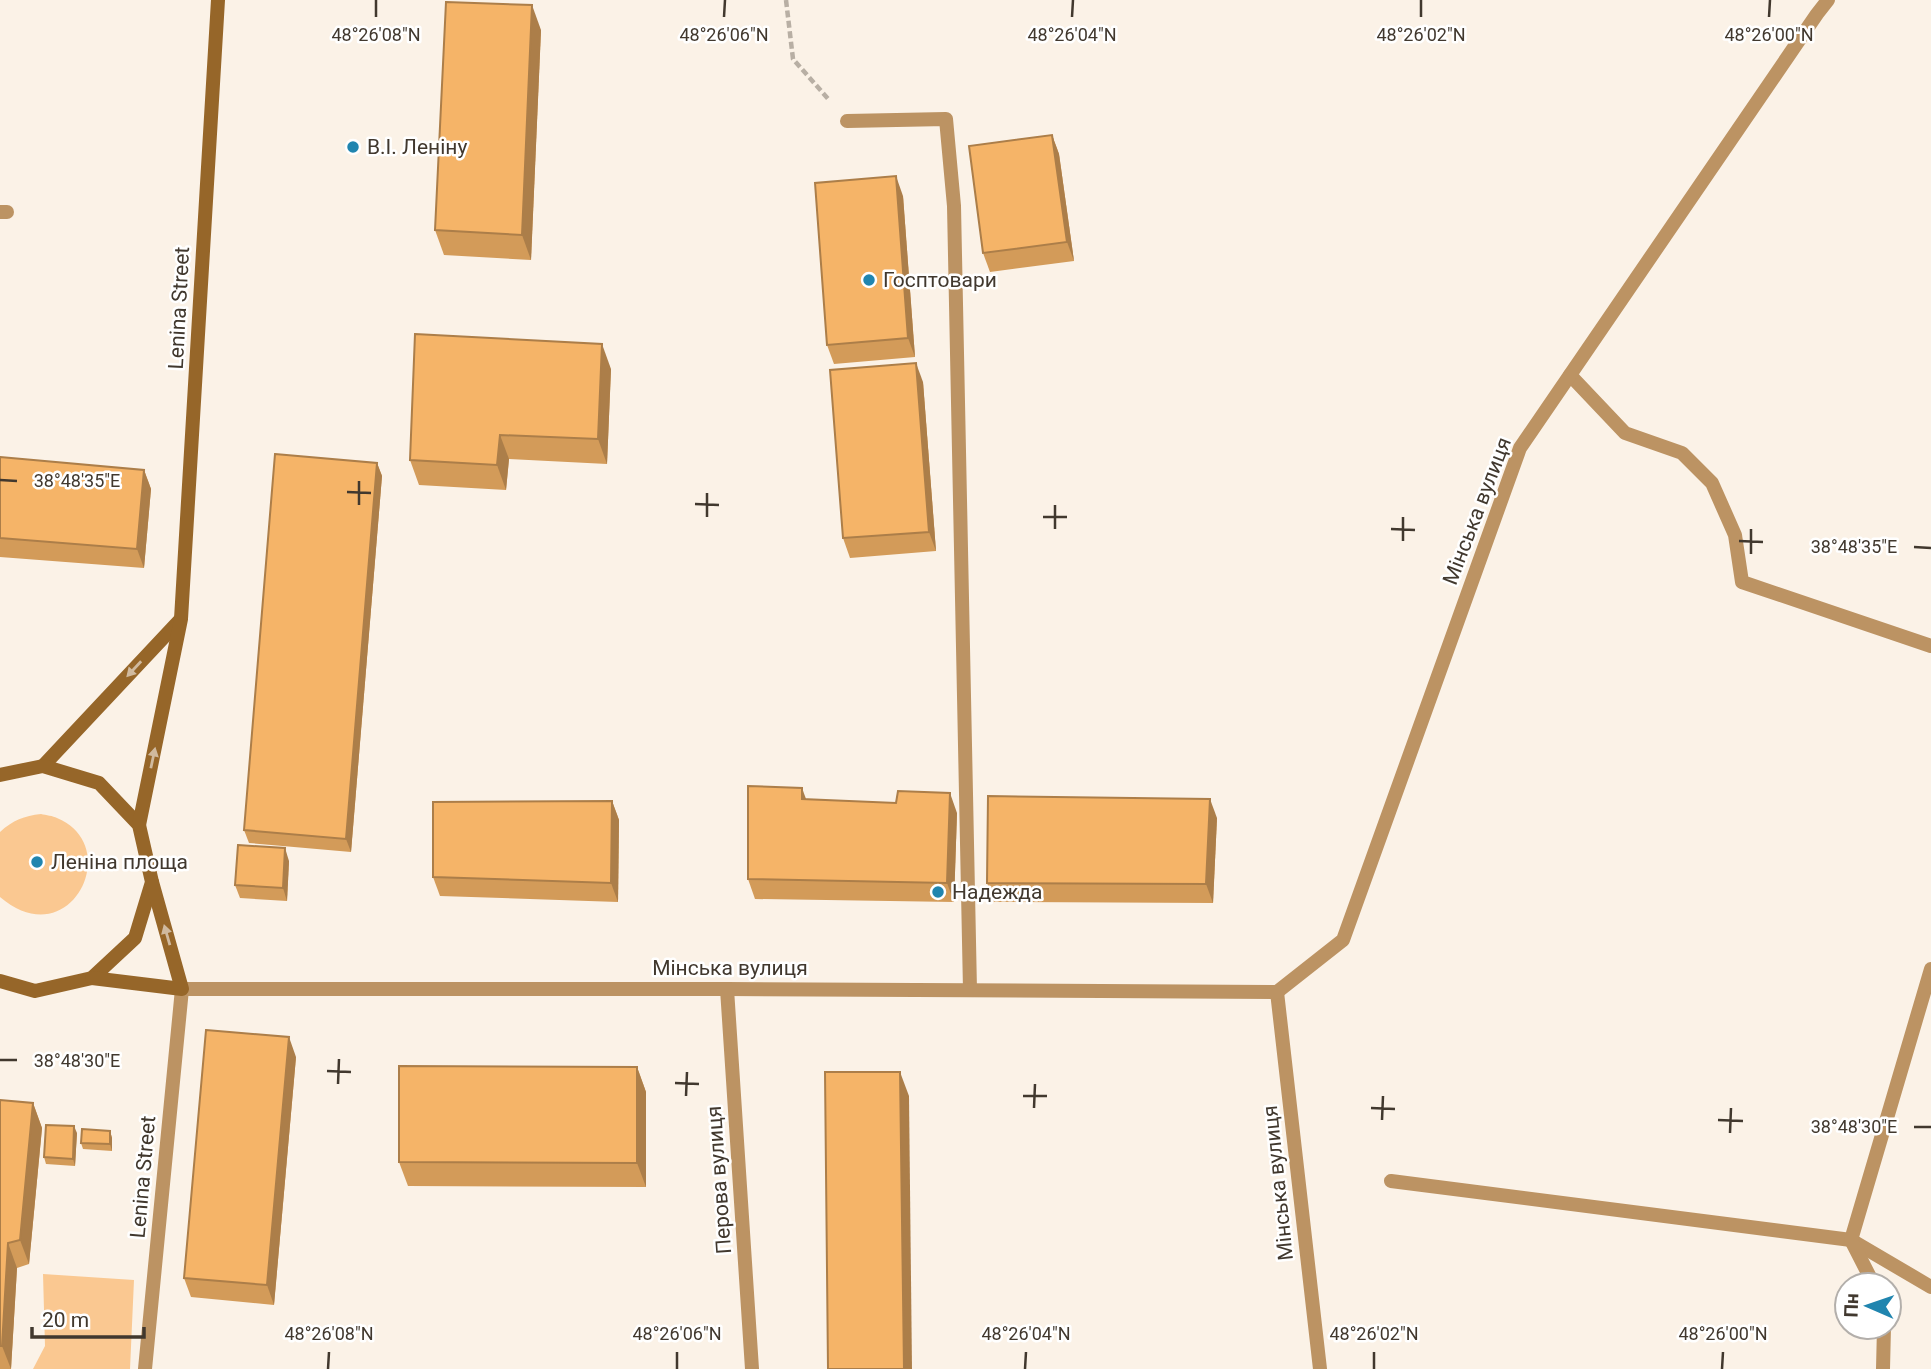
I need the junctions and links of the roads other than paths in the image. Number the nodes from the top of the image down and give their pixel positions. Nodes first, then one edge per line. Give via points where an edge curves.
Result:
1 (218, 0) edge
2 (1828, 0) edge
3 (1815, 7) edge
4 (847, 121) road end
5 (1570, 375) junction
6 (181, 619) junction
7 (1931, 646) edge
8 (43, 766) junction
9 (0, 775) edge
10 (139, 825) junction
11 (152, 882) junction
12 (1931, 970) edge
13 (92, 978) junction
14 (0, 981) edge
15 (182, 989) junction
16 (727, 989) junction
17 (970, 990) junction
18 (1277, 992) junction
19 (1391, 1181) dead end
20 (1851, 1240) junction
21 (1867, 1271) edge
22 (1931, 1287) edge
23 (1884, 1341) edge
24 (145, 1369) edge
25 (752, 1369) edge
26 (1320, 1369) edge
27 (1883, 1369) edge

1 - 6 street, Lenina Street
2 - 3 street, Мінська вулиця
3 - 5 street, Мінська вулиця
4 - 17 street via 946,118 954,206
5 - 7 street via 1625,433 1682,453 1712,483 1735,536 1742,582
5 - 18 street, Мінська вулиця via 1521,448 1343,940
6 -> 8 street
10 -> 6 street, Lenina Street
8 - 9 street
8 - 10 street via 99,783
10 - 11 street
11 - 13 street via 135,938
15 -> 11 street
12 - 20 street
13 - 14 street via 35,991
13 - 15 street
15 - 16 street, Мінська вулиця
15 - 24 street, Lenina Street
16 - 17 street, Мінська вулиця
16 - 25 street, Перова вулиця
17 - 18 street, Мінська вулиця
18 - 26 street, Мінська вулиця
19 - 20 street
20 - 21 street
20 - 22 street
23 - 27 street

